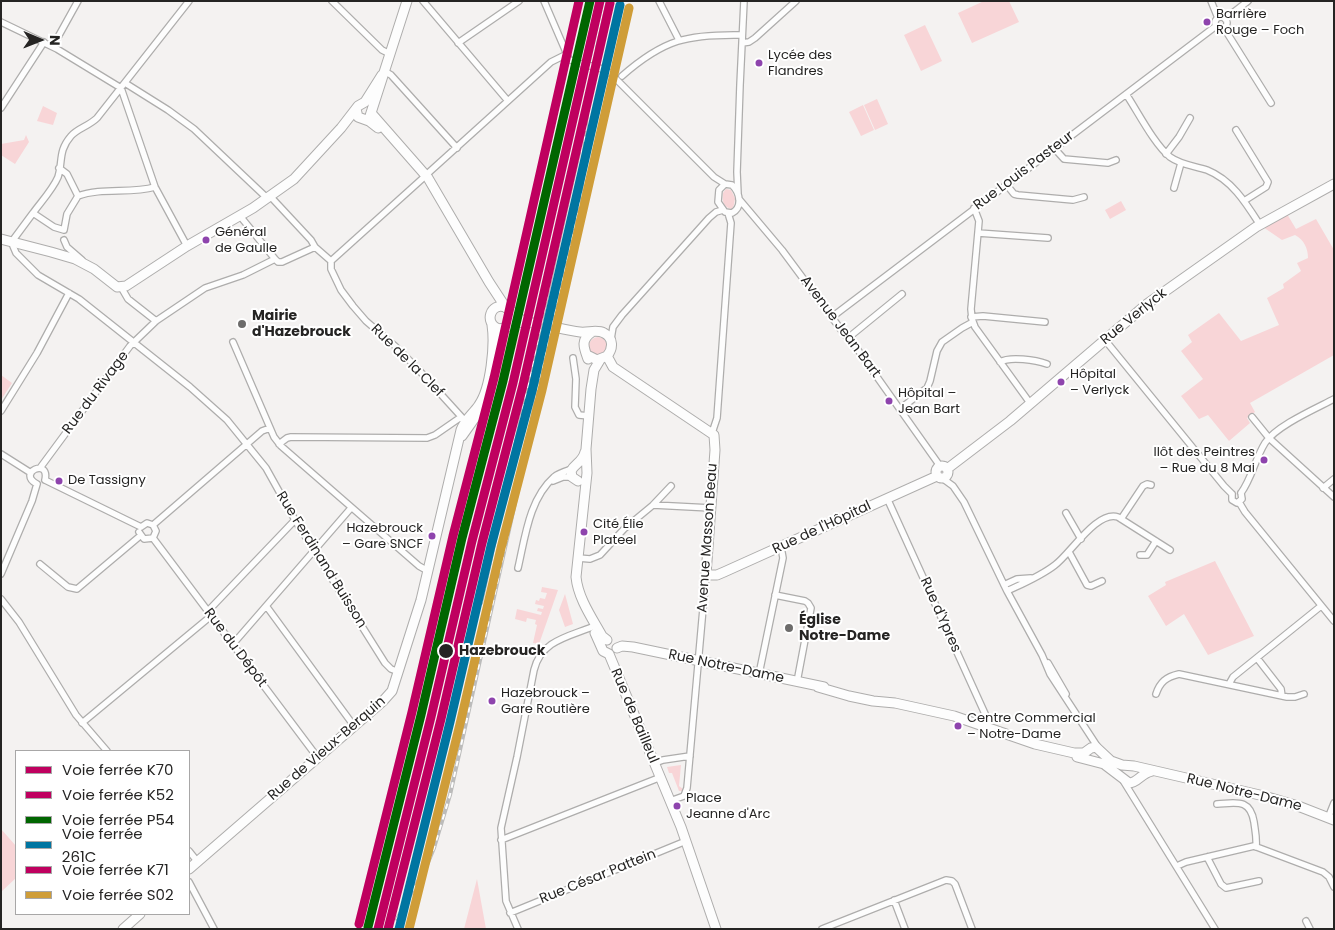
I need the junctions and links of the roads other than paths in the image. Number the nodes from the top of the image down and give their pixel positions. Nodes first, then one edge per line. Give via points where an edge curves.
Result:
1 (78, 1) edge
2 (189, 1) edge
3 (332, 1) edge
4 (407, 1) edge
5 (423, 1) edge
6 (519, 1) edge
7 (544, 1) edge
8 (659, 1) edge
9 (744, 1) edge
10 (796, 1) edge
11 (1211, 1) edge
12 (1248, 1) edge
13 (1218, 18) junction
14 (1226, 19) junction
15 (1, 22) edge
16 (1216, 26) junction
17 (1224, 28) junction
18 (742, 35) junction
19 (680, 40) junction
20 (44, 42) junction
21 (458, 43) junction
22 (742, 43) junction
23 (53, 46) junction
24 (390, 54) junction
25 (567, 54) junction
26 (383, 73) junction
27 (622, 76) dead end
28 (123, 86) junction
29 (1126, 94) junction
30 (508, 102) junction
31 (1271, 103) dead end
32 (1, 108) edge
33 (365, 112) junction
34 (1190, 118) dead end
35 (1236, 130) dead end
36 (456, 148) junction
37 (1054, 148) junction
38 (1166, 154) junction
39 (1116, 160) dead end
40 (1181, 163) junction
41 (59, 168) junction
42 (737, 172) junction
43 (424, 177) junction
44 (714, 177) junction
45 (727, 184) junction
46 (1006, 184) junction
47 (1334, 184) edge
48 (155, 187) junction
49 (1174, 188) dead end
50 (718, 193) junction
51 (78, 196) junction
52 (738, 196) junction
53 (269, 197) junction
54 (1084, 197) dead end
55 (1244, 201) junction
56 (974, 208) junction
57 (725, 211) junction
58 (736, 211) junction
59 (33, 213) junction
60 (752, 215) junction
61 (240, 216) junction
62 (1260, 225) junction
63 (64, 230) junction
64 (978, 233) junction
65 (1048, 238) dead end
66 (1, 239) edge
67 (64, 240) junction
68 (12, 243) junction
69 (187, 246) junction
70 (316, 247) junction
71 (60, 254) junction
72 (275, 259) junction
73 (332, 261) junction
74 (87, 265) junction
75 (489, 282) junction
76 (121, 287) junction
77 (69, 293) junction
78 (902, 294) dead end
79 (494, 309) junction
80 (508, 310) junction
81 (832, 317) junction
82 (972, 320) junction
83 (156, 321) junction
84 (525, 322) junction
85 (1045, 322) dead end
86 (492, 325) junction
87 (506, 326) junction
88 (559, 330) junction
89 (592, 332) junction
90 (848, 338) junction
91 (1105, 340) junction
92 (611, 341) junction
93 (134, 342) junction
94 (232, 342) dead end
95 (585, 351) junction
96 (573, 358) dead end
97 (603, 358) junction
98 (1000, 362) junction
99 (1047, 364) dead end
100 (591, 389) junction
101 (1334, 399) edge
102 (1030, 403) junction
103 (900, 409) junction
104 (1, 411) edge
105 (717, 415) junction
106 (588, 416) junction
107 (1252, 416) dead end
108 (465, 421) junction
109 (702, 426) junction
110 (270, 428) junction
111 (712, 433) junction
112 (1269, 438) junction
113 (247, 444) junction
114 (279, 444) junction
115 (1, 454) edge
116 (40, 468) junction
117 (31, 473) junction
118 (578, 473) junction
119 (943, 473) junction
120 (1334, 479) edge
121 (45, 480) junction
122 (37, 484) junction
123 (1151, 484) dead end
124 (671, 486) dead end
125 (1323, 488) junction
126 (1241, 493) junction
127 (1232, 494) junction
128 (1334, 497) edge
129 (887, 498) junction
130 (1239, 502) junction
131 (653, 505) junction
132 (352, 508) junction
133 (711, 508) junction
134 (1066, 513) dead end
135 (1121, 519) junction
136 (295, 520) junction
137 (153, 525) junction
138 (141, 527) junction
139 (140, 536) junction
140 (153, 538) junction
141 (1081, 539) junction
142 (1156, 541) junction
143 (781, 547) junction
144 (1170, 550) dead end
145 (315, 552) junction
146 (1069, 552) junction
147 (1140, 555) dead end
148 (578, 558) junction
149 (40, 564) dead end
150 (518, 568) dead end
151 (428, 571) junction
152 (1, 574) edge
153 (706, 575) junction
154 (1034, 578) junction
155 (1102, 581) dead end
156 (1004, 585) junction
157 (1008, 591) junction
158 (775, 595) junction
159 (1, 599) edge
160 (1321, 606) junction
161 (267, 607) junction
162 (210, 613) junction
163 (1334, 621) edge
164 (592, 627) junction
165 (233, 644) junction
166 (610, 646) junction
167 (1257, 658) junction
168 (699, 661) junction
169 (399, 672) junction
170 (759, 674) junction
171 (797, 682) junction
172 (1229, 684) junction
173 (1156, 694) dead end
174 (1304, 694) dead end
175 (1282, 696) junction
176 (82, 723) junction
177 (354, 726) junction
178 (987, 730) junction
179 (1092, 739) junction
180 (1089, 749) junction
181 (106, 750) edge
182 (1100, 751) junction
183 (690, 756) junction
184 (318, 758) junction
185 (1091, 760) junction
186 (655, 763) junction
187 (1135, 767) junction
188 (1152, 771) junction
189 (660, 777) junction
190 (1122, 778) junction
191 (1137, 779) junction
192 (670, 802) junction
193 (1137, 802) junction
194 (1334, 803) edge
195 (1217, 804) dead end
196 (1331, 819) edge
197 (501, 840) junction
198 (686, 841) junction
199 (1256, 847) junction
200 (190, 852) edge
201 (1207, 857) junction
202 (197, 861) junction
203 (1177, 866) junction
204 (190, 868) edge
205 (1259, 881) dead end
206 (190, 884) edge
207 (1334, 887) edge
208 (894, 900) junction
209 (510, 913) junction
210 (139, 915) edge
211 (1306, 921) dead end
212 (825, 928) edge
213 (124, 929) edge
214 (214, 929) edge
215 (518, 929) edge
216 (716, 929) edge
217 (905, 929) edge
218 (972, 929) edge
219 (1215, 929) edge
220 (1310, 929) edge

1 - 23 street
2 - 28 street
3 - 24 street
4 - 24 main road
5 - 21 street
6 - 21 street
7 - 25 street
8 - 19 street
9 - 18 street
10 - 22 street via 753,40
11 - 13 street
12 - 14 street
13 - 14 street
13 - 16 street
14 - 17 street
15 - 20 street
16 - 17 street
16 - 29 street, Rue Louis Pasteur
17 - 31 street
18 - 19 street via 708,34
18 - 22 street
19 - 27 street via 642,59
20 - 23 street
20 - 32 street
21 - 30 street
22 - 42 street
23 - 28 street
24 - 26 main road
25 - 30 street via 553,60
25 - 44 street via 573,61 610,73
26 - 33 main road
26 - 36 street via 391,75
28 - 41 street via 92,123 70,137 61,154
28 - 48 street
28 - 53 street via 168,110 194,129
29 - 37 street, Rue Louis Pasteur
29 - 38 street
30 - 36 street
33 - 43 main road
33 - 53 main road via 341,128 296,176
34 - 38 street
35 - 55 street via 1268,182 1266,187
36 - 43 street
37 - 39 street via 1064,159 1106,163
37 - 46 street, Rue Louis Pasteur
38 - 40 street
40 - 49 street
40 - 55 street via 1217,175
41 - 51 street via 67,174
41 - 59 street via 56,180
42 - 45 street
42 - 52 street
43 - 73 street
43 - 75 main road
44 - 45 street
44 - 50 street
45 - 50 street via 720,187
45 - 52 street via 735,187
46 - 54 street via 1018,196 1076,200
46 - 56 street, Rue Louis Pasteur
47 - 62 main road, Rue Verlyck
48 - 51 street
48 - 69 street
50 - 57 street via 718,202
51 - 63 street via 67,214
52 - 58 street
52 - 60 street, Avenue Jean Bart
53 - 61 main road
53 - 70 street
55 - 62 street
56 - 64 street
56 - 81 street, Rue Louis Pasteur
57 - 58 street
57 - 92 street via 716,212 709,218 622,314 613,327
57 - 105 street, Avenue Masson Beau via 731,223
58 - 60 street
59 - 63 street
59 - 68 street
60 - 81 street, Avenue Jean Bart
61 - 69 main road
61 - 72 street
62 - 91 main road, Rue Verlyck via 1147,304
63 - 67 street
64 - 65 street
64 - 82 street
66 - 68 main road
67 - 71 street
67 - 74 street via 67,247
68 - 71 main road
68 - 77 street, Rue Ferdinand Buisson via 16,253 34,272
69 - 76 main road
70 - 72 street, Rue du Rivage via 282,262
70 - 73 street
71 - 74 main road
72 - 83 street, Rue du Rivage via 201,290
73 - 108 street, Rue de la Clef via 335,277 353,306 396,346
74 - 76 main road
75 - 79 main road
75 - 80 main road
76 - 83 street via 128,298
77 - 93 street, Rue Ferdinand Buisson
77 - 104 street
78 - 90 street
79 - 80 main road via 501,306
79 - 86 main road via 490,318
80 - 84 main road
80 - 87 main road via 512,318
81 - 90 street, Avenue Jean Bart
82 - 85 street via 983,316
82 - 98 street
82 - 103 street via 942,342 928,386
83 - 93 street, Rue du Rivage
84 - 87 main road
84 - 88 main road
86 - 87 main road via 496,328
86 - 108 main road via 488,387 479,405
87 - 108 main road via 496,345 490,393 483,408
88 - 89 main road
88 - 95 main road via 571,336
89 - 92 main road via 604,333
89 - 95 main road via 586,338
90 - 103 street, Avenue Jean Bart
91 - 102 main road, Rue Verlyck
91 - 127 street
92 - 97 main road via 611,350
93 - 113 street, Rue Ferdinand Buisson via 215,408
93 - 116 street, Rue du Rivage
94 - 110 street
95 - 97 main road via 593,360
95 - 100 main road
96 - 106 street via 576,410 579,415
97 - 100 main road via 594,373
97 - 109 main road
98 - 99 street via 1008,359
98 - 102 street
100 - 106 main road
101 - 112 street
102 - 119 main road, Rue Verlyck
103 - 119 street, Avenue Jean Bart
105 - 109 street via 712,422
105 - 111 street, Avenue Masson Beau
106 - 118 main road via 586,449
107 - 112 street
108 - 114 street via 424,438 291,437
108 - 151 main road, Rue de Vieux-Berquin
109 - 111 main road
110 - 113 street
110 - 114 street
111 - 133 main road, Avenue Masson Beau via 715,446
112 - 125 street
112 - 126 street
113 - 136 street, Rue Ferdinand Buisson via 266,468
113 - 137 street
114 - 132 street
115 - 117 street
116 - 117 street
116 - 121 street via 46,473
117 - 122 street
118 - 148 main road
118 - 150 street via 549,483 540,496 531,516
118 - 164 main road via 581,491 573,582
119 - 129 main road, Rue de l'Hôpital
119 - 156 street, Avenue Jean Bart via 971,517
120 - 125 street
121 - 122 street
121 - 138 street
122 - 152 street
123 - 135 street via 1142,486
124 - 131 street
125 - 128 street
126 - 127 street
126 - 130 street
127 - 130 street via 1232,500
129 - 143 main road, Rue de l'Hôpital
129 - 178 street, Rue d'Ypres via 986,716
130 - 160 street
131 - 133 street
131 - 148 street via 620,532 600,555
132 - 145 street
132 - 151 street via 418,566
133 - 153 main road, Avenue Masson Beau
134 - 141 street
135 - 141 street via 1107,517
135 - 142 street
136 - 145 street, Rue Ferdinand Buisson
136 - 162 street
137 - 138 street via 146,523
137 - 140 street via 156,532
138 - 139 street
139 - 140 street via 146,540
139 - 149 street via 77,589 68,588
140 - 162 street, Rue du Dépôt
141 - 146 street
142 - 144 street
142 - 147 street via 1147,554
143 - 153 main road, Rue de l'Hôpital via 719,574
143 - 158 street via 783,558
145 - 161 street
145 - 169 street, Rue Ferdinand Buisson via 385,663
146 - 154 street via 1052,568
146 - 155 street via 1088,586
148 - 166 main road via 576,579 579,593
151 - 169 main road, Rue de Vieux-Berquin
153 - 168 street, Avenue Masson Beau
154 - 156 street via 1017,579
154 - 157 street
156 - 157 street, Avenue Jean Bart
157 - 179 street, Avenue Jean Bart via 1050,674
158 - 170 street
158 - 171 street via 805,601 810,606
159 - 176 street
160 - 163 street
160 - 167 street
161 - 165 street
161 - 177 street
162 - 165 street, Rue du Dépôt
162 - 176 street
164 - 166 main road
164 - 197 street via 548,646 536,662 501,826
165 - 184 street, Rue du Dépôt
166 - 168 main road, Rue Notre-Dame via 633,647
166 - 186 main road, Rue de Bailleul
167 - 172 street
167 - 175 street via 1282,690
168 - 170 main road, Rue Notre-Dame
168 - 183 street, Avenue Masson Beau
169 - 177 main road, Rue de Vieux-Berquin via 388,696
170 - 171 main road, Rue Notre-Dame
171 - 178 main road, Rue Notre-Dame via 870,695 958,717
172 - 173 street via 1179,674 1160,684
172 - 175 street
174 - 175 street
176 - 181 street
177 - 184 main road, Rue de Vieux-Berquin
178 - 180 main road, Rue Notre-Dame via 1080,754
178 - 185 main road, Rue Notre-Dame via 1030,746
179 - 180 street
179 - 182 street, Avenue Jean Bart
180 - 182 main road, Rue Notre-Dame via 1096,747
180 - 185 main road
182 - 187 main road, Rue Notre-Dame via 1114,763
183 - 186 street
183 - 192 street via 686,792
184 - 202 main road, Rue de Vieux-Berquin
185 - 190 main road, Rue Notre-Dame via 1107,766
186 - 189 main road, Rue de Bailleul
187 - 188 main road, Rue Notre-Dame
187 - 191 main road via 1139,772
188 - 191 main road
188 - 196 main road, Rue Notre-Dame via 1264,796
189 - 192 main road
189 - 197 street
190 - 191 main road, Rue Notre-Dame via 1129,783
190 - 193 street
191 - 193 street via 1134,791
192 - 198 main road
193 - 203 street
194 - 196 street
195 - 199 street via 1239,803 1249,808 1253,815
197 - 209 street via 505,897
198 - 209 street, Rue César Pattein
198 - 216 main road
199 - 201 street
199 - 207 street via 1325,872
200 - 202 street
201 - 203 street
201 - 205 street via 1226,888
202 - 204 main road, Rue de Vieux-Berquin
203 - 219 street
206 - 214 street
208 - 212 street
208 - 217 street
208 - 218 street via 950,880 955,884
209 - 215 street
210 - 213 main road
211 - 220 street

